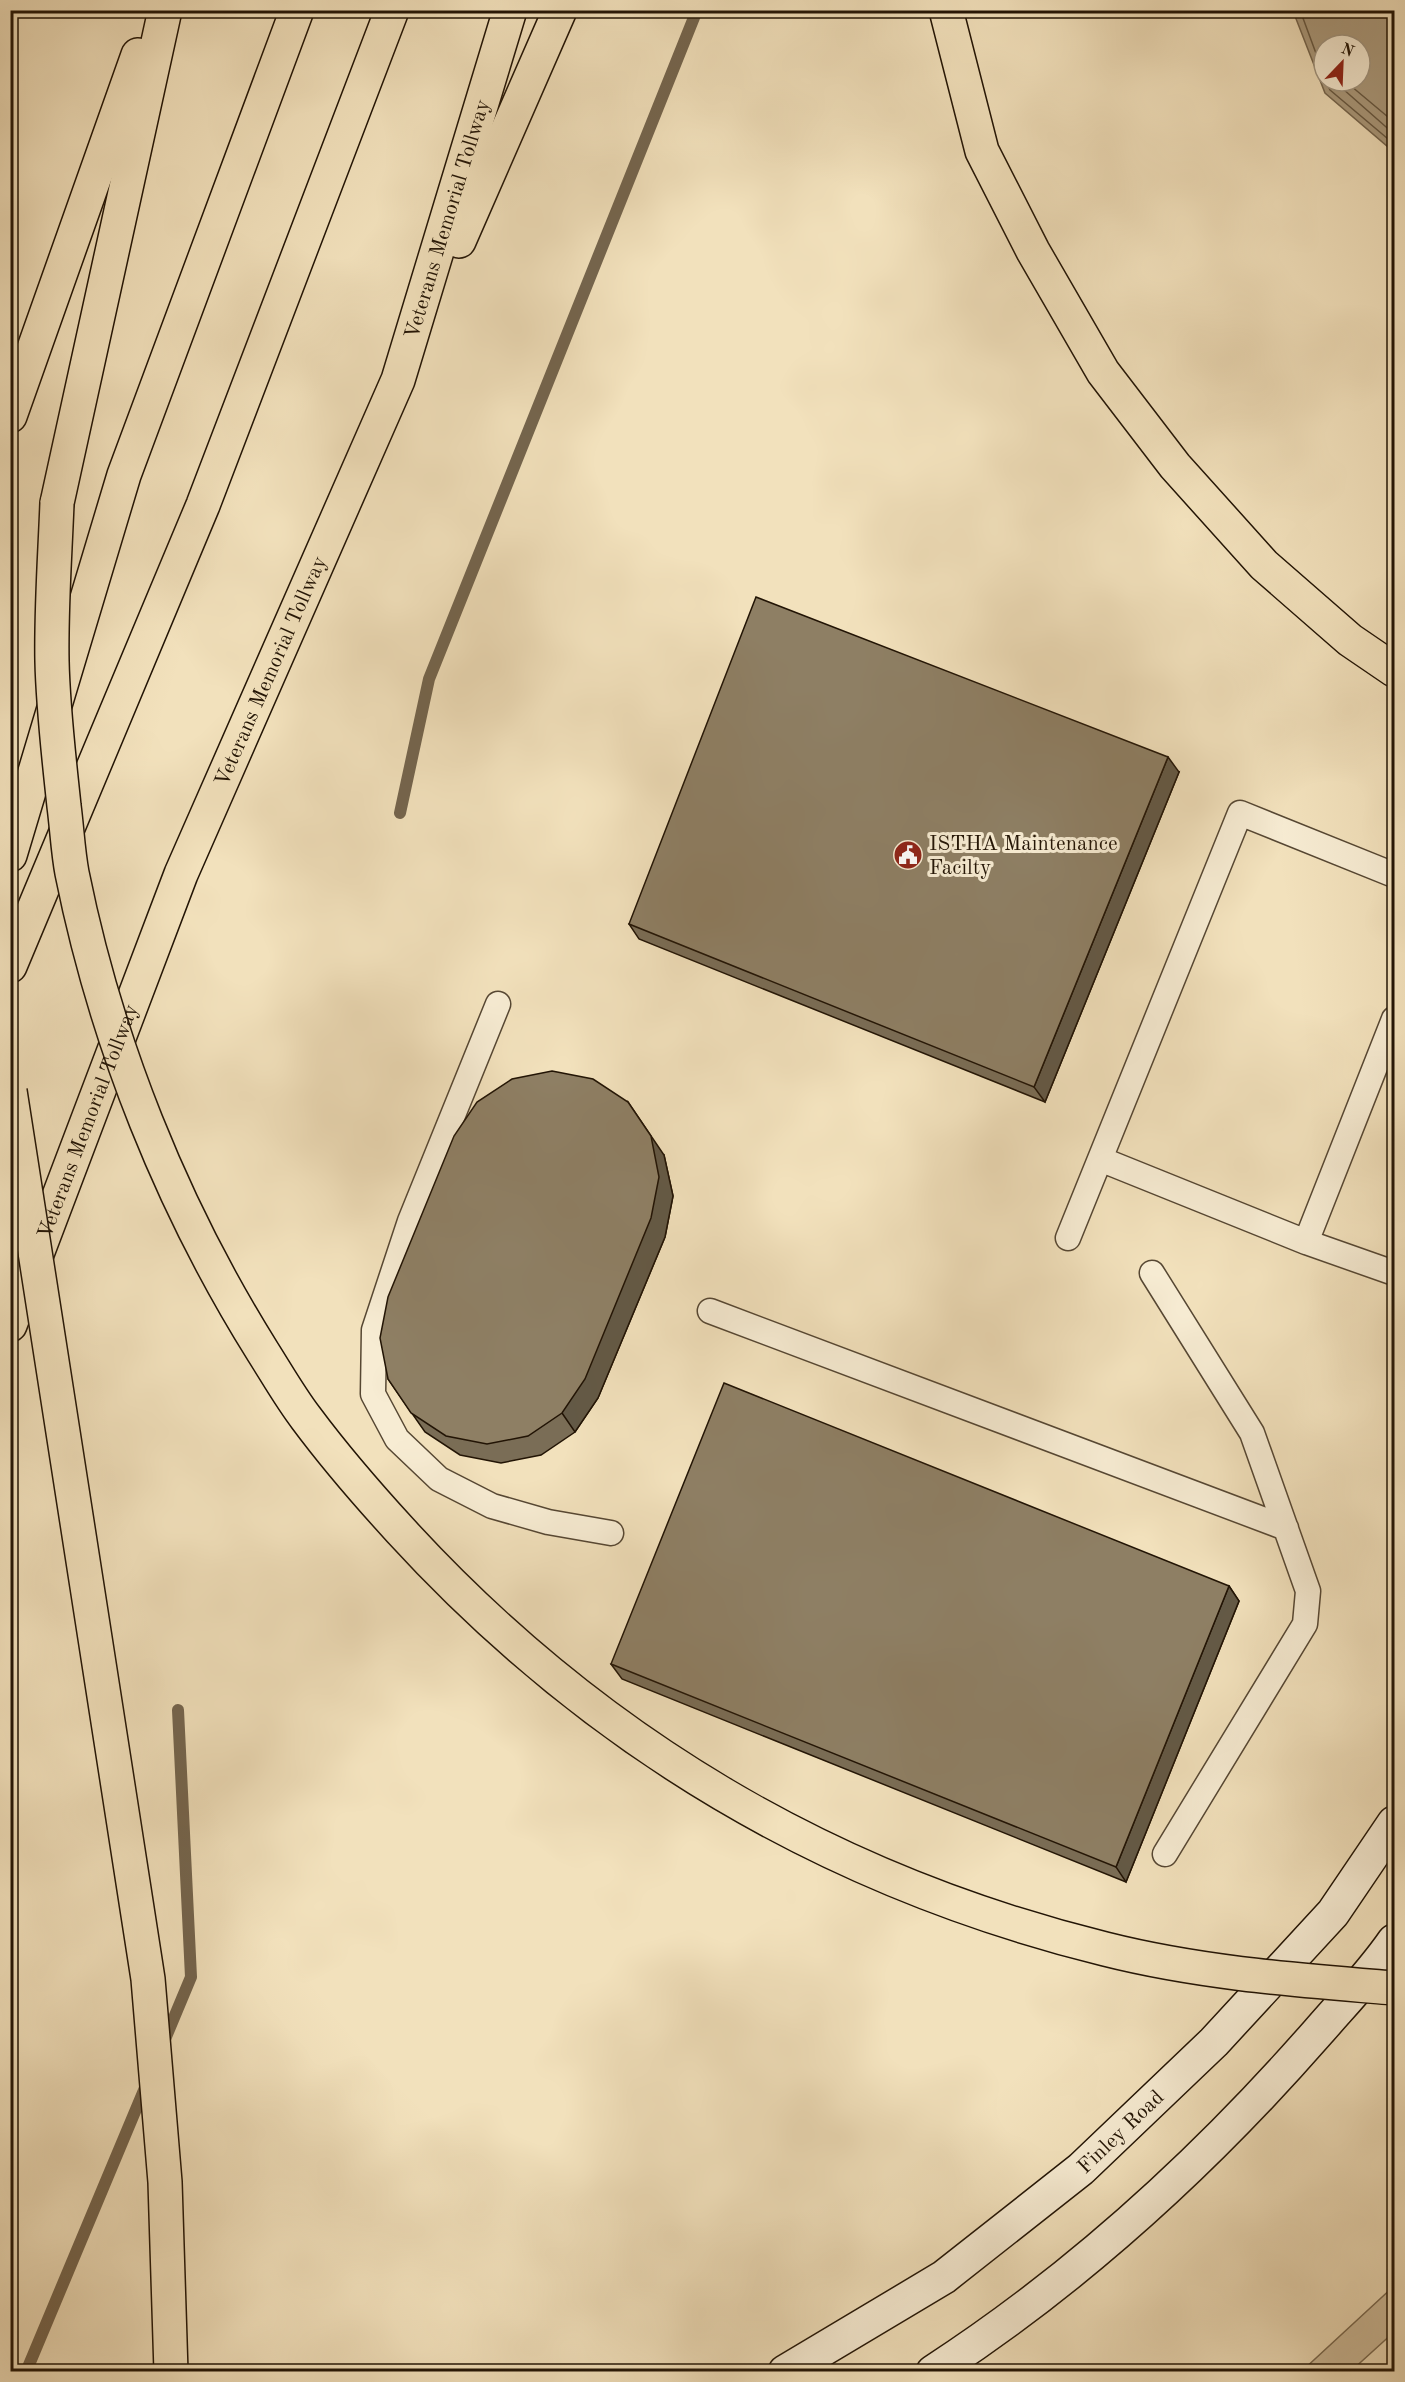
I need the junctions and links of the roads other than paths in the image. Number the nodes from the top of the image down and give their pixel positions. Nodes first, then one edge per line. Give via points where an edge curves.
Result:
1 (153, 10) edge
2 (165, 10) edge
3 (297, 10) edge
4 (392, 10) edge
5 (510, 10) edge
6 (560, 10) edge
7 (946, 10) edge
8 (398, 380) junction
9 (10, 416) edge
10 (1395, 670) edge
11 (10, 855) edge
12 (1395, 876) edge
13 (10, 966) edge
14 (498, 1004) dead end
15 (1395, 1019) edge
16 (10, 1091) edge
17 (1100, 1159) junction
18 (1068, 1238) dead end
19 (1306, 1242) junction
20 (1152, 1273) dead end
21 (1395, 1273) edge
22 (710, 1311) dead end
23 (10, 1325) edge
24 (1286, 1528) junction
25 (611, 1533) dead end
26 (1395, 1823) edge
27 (1165, 1854) dead end
28 (1395, 1941) edge
29 (1395, 1988) edge
30 (171, 2372) edge
31 (785, 2372) edge
32 (933, 2372) edge

1 - 9 highway
2 - 29 highway, bridge via 57,503 52,662 59,762 72,869 111,1021 147,1122 216,1276 303,1416 358,1484 508,1640 655,1754 723,1797 812,1844 908,1887 1020,1926 1107,1950 1198,1968
3 - 11 highway via 124,475
4 - 13 highway via 203,505
5 - 8 highway, Veterans Memorial Tollway
6 - 8 highway
7 - 10 highway via 982,151 1032,251 1103,372 1175,466 1264,565 1350,640
8 - 23 highway, Veterans Memorial Tollway via 181,874
12 - 17 lane via 1240,813
14 - 25 lane via 410,1221 374,1330 373,1394 396,1439 439,1479 492,1506 548,1522
15 - 19 lane
16 - 30 highway, bridge via 148,1979 165,2182
17 - 18 lane
17 - 19 lane
19 - 21 lane
20 - 24 lane via 1252,1433
22 - 24 lane
24 - 27 lane via 1308,1591 1305,1624
26 - 31 main road, Finley Road via 1333,1913 1215,2042 1081,2169 944,2277
28 - 32 main road via 1268,2089 1131,2220 989,2335

